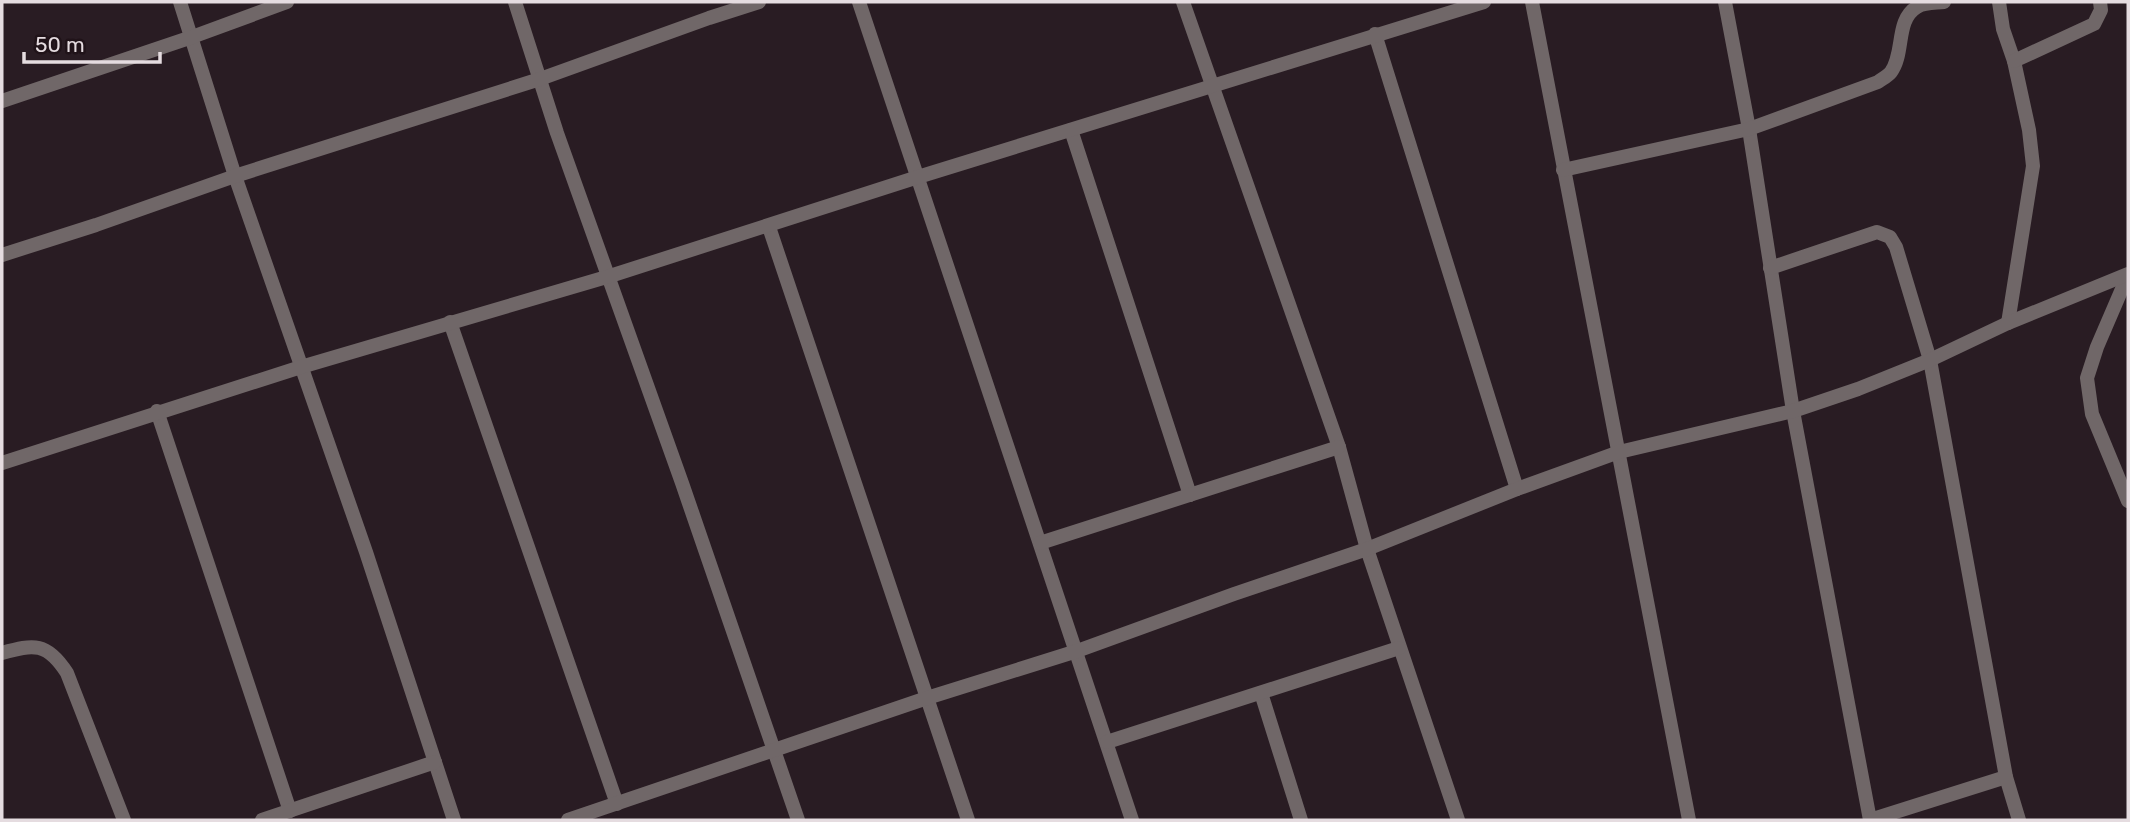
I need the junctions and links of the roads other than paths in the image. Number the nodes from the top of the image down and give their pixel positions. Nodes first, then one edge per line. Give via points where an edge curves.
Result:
1 (180, 2) edge
2 (286, 2) edge
3 (515, 2) edge
4 (759, 2) edge
5 (859, 2) edge
6 (1183, 2) edge
7 (1483, 2) edge
8 (1532, 2) edge
9 (1726, 2) edge
10 (1944, 2) edge
11 (1999, 2) edge
12 (2100, 2) edge
13 (1375, 34) junction
14 (192, 37) junction
15 (2014, 61) junction
16 (540, 79) junction
17 (1211, 85) junction
18 (2, 101) edge
19 (1071, 130) junction
20 (1749, 130) junction
21 (1563, 170) junction
22 (235, 176) junction
23 (918, 177) junction
24 (769, 227) junction
25 (3, 250) edge
26 (1770, 268) junction
27 (2128, 274) edge
28 (610, 276) junction
29 (450, 322) junction
30 (2008, 323) junction
31 (1930, 360) junction
32 (301, 367) junction
33 (157, 411) junction
34 (1793, 411) junction
35 (1339, 446) junction
36 (1619, 452) junction
37 (2, 463) edge
38 (1517, 489) junction
39 (1190, 495) junction
40 (2128, 502) edge
41 (1040, 543) junction
42 (1367, 549) junction
43 (1399, 648) junction
44 (1077, 651) junction
45 (2, 653) edge
46 (1261, 693) junction
47 (927, 698) junction
48 (1107, 742) junction
49 (774, 750) junction
50 (435, 762) junction
51 (2006, 777) junction
52 (617, 804) junction
53 (290, 811) junction
54 (124, 820) edge
55 (262, 820) edge
56 (454, 820) edge
57 (568, 820) edge
58 (798, 820) edge
59 (968, 820) edge
60 (1132, 820) edge
61 (1301, 820) edge
62 (1458, 820) edge
63 (1689, 820) edge
64 (1869, 820) edge
65 (2019, 820) edge

1 - 14 street
2 - 14 street
3 - 16 street
4 - 16 street
5 - 23 street
6 - 17 street
7 - 13 street
8 - 21 street
9 - 20 street
10 - 20 street via 1915,8 1903,28 1891,71 1878,82
11 - 15 street
12 - 15 street via 2094,24
13 - 17 street
13 - 38 street
14 - 18 street
14 - 22 street
15 - 30 street via 2034,166
16 - 22 street
16 - 28 street
17 - 19 street
17 - 35 street
19 - 23 street
19 - 39 street
20 - 21 street
20 - 26 street
21 - 36 street
22 - 25 street via 96,225
22 - 32 street
23 - 24 street
23 - 41 street
24 - 28 street
24 - 47 street
26 - 31 street via 1878,232 1891,237
26 - 34 street
27 - 30 street
27 - 40 street via 2087,378 2092,414
28 - 29 street
28 - 49 street
29 - 32 street
29 - 52 street
30 - 31 street
31 - 34 street
31 - 51 street
32 - 33 street
32 - 50 street
33 - 37 street
33 - 53 street
34 - 36 street
34 - 64 street
35 - 39 street
35 - 42 street
36 - 38 street
36 - 63 street
38 - 42 street
39 - 41 street
41 - 44 street
42 - 43 street
42 - 44 street
43 - 46 street
43 - 62 street
44 - 47 street
44 - 48 street
45 - 54 street via 36,648 57,658 67,673
46 - 48 street
46 - 61 street
47 - 49 street
47 - 59 street
48 - 60 street
49 - 52 street
49 - 58 street
50 - 53 street
50 - 56 street
51 - 64 street
51 - 65 street
52 - 57 street
53 - 55 street

